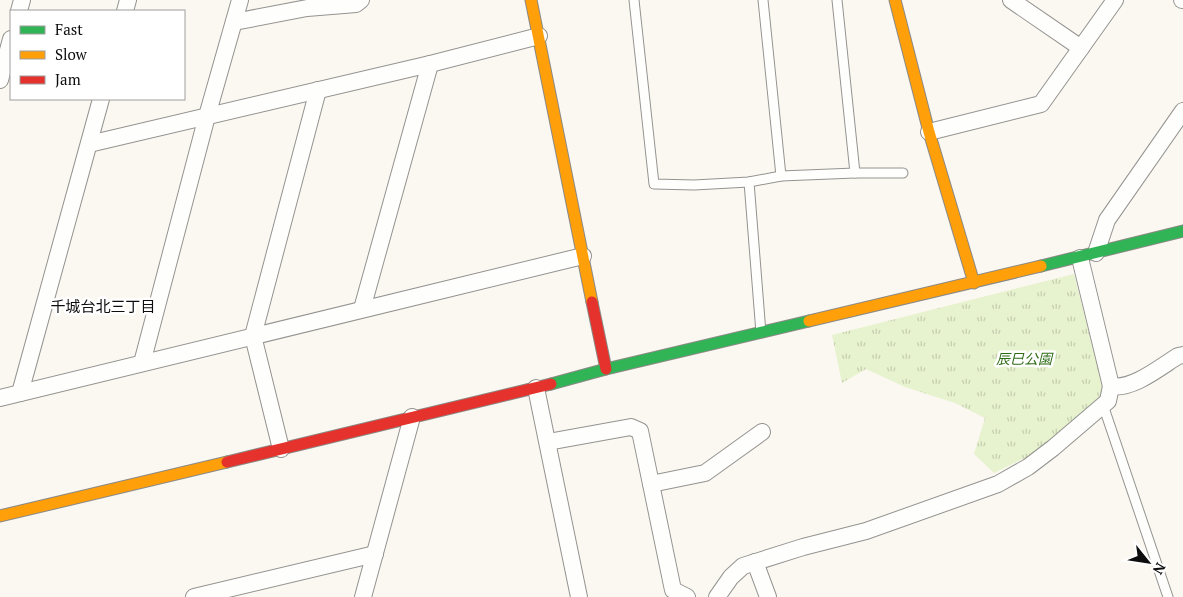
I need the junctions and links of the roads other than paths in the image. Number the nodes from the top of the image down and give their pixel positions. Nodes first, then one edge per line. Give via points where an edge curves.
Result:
1 (240, 0) edge
2 (361, 0) edge
3 (531, 0) edge
4 (634, 0) edge
5 (763, 0) edge
6 (836, 0) edge
7 (895, 0) edge
8 (1011, 0) edge
9 (1115, 0) edge
10 (234, 22) junction
11 (539, 36) junction
12 (10, 42) edge
13 (1081, 48) junction
14 (430, 64) junction
15 (0, 80) edge
16 (318, 90) junction
17 (101, 100) edge
18 (1183, 111) edge
19 (207, 116) junction
20 (929, 132) junction
21 (89, 144) junction
22 (855, 173) junction
23 (903, 174) dead end
24 (781, 176) junction
25 (749, 182) junction
26 (1183, 231) edge
27 (1096, 253) junction
28 (583, 256) junction
29 (1080, 258) junction
30 (974, 283) junction
31 (362, 309) junction
32 (761, 333) junction
33 (253, 336) junction
34 (1183, 356) edge
35 (142, 363) junction
36 (606, 369) junction
37 (1111, 386) junction
38 (536, 388) junction
39 (20, 393) junction
40 (0, 398) edge
41 (1103, 405) junction
42 (412, 417) junction
43 (762, 432) dead end
44 (548, 442) junction
45 (282, 449) junction
46 (651, 484) junction
47 (0, 516) edge
48 (375, 554) junction
49 (755, 562) junction
50 (248, 590) edge
51 (194, 597) edge
52 (364, 597) edge
53 (580, 597) edge
54 (687, 597) edge
55 (717, 597) edge
56 (768, 597) edge
57 (1168, 597) edge

1 - 10 street
2 - 10 street via 356,4 307,8
3 - 11 street
4 - 25 lane via 654,184
5 - 24 lane
6 - 22 lane
7 - 20 street
8 - 13 street
9 - 13 street
10 - 19 street
11 - 14 street
11 - 28 street
12 - 15 street
13 - 20 street via 1042,104
14 - 16 street
14 - 31 street
16 - 19 street
16 - 33 street
17 - 21 street
18 - 27 street via 1107,220
19 - 21 street
19 - 35 street
20 - 30 street
21 - 39 street
22 - 23 lane
22 - 24 lane
24 - 25 lane
25 - 32 lane
26 - 27 street
27 - 29 street
28 - 31 street
28 - 36 street
29 - 30 street
29 - 37 street
30 - 32 street
31 - 33 street
32 - 36 street
33 - 35 street
33 - 45 street
34 - 37 street via 1130,385
35 - 39 street
36 - 38 street
37 - 41 street via 1108,401
38 - 42 street
38 - 44 street
39 - 40 street
41 - 49 street via 1028,467 998,484 866,531
41 - 57 lane
42 - 45 street
42 - 48 street
43 - 46 street via 705,473
44 - 46 street via 631,427 640,432
44 - 53 street
45 - 47 street
46 - 54 street via 674,590
48 - 50 street
48 - 52 street
49 - 55 street via 743,566 731,577
49 - 56 street
50 - 51 street

